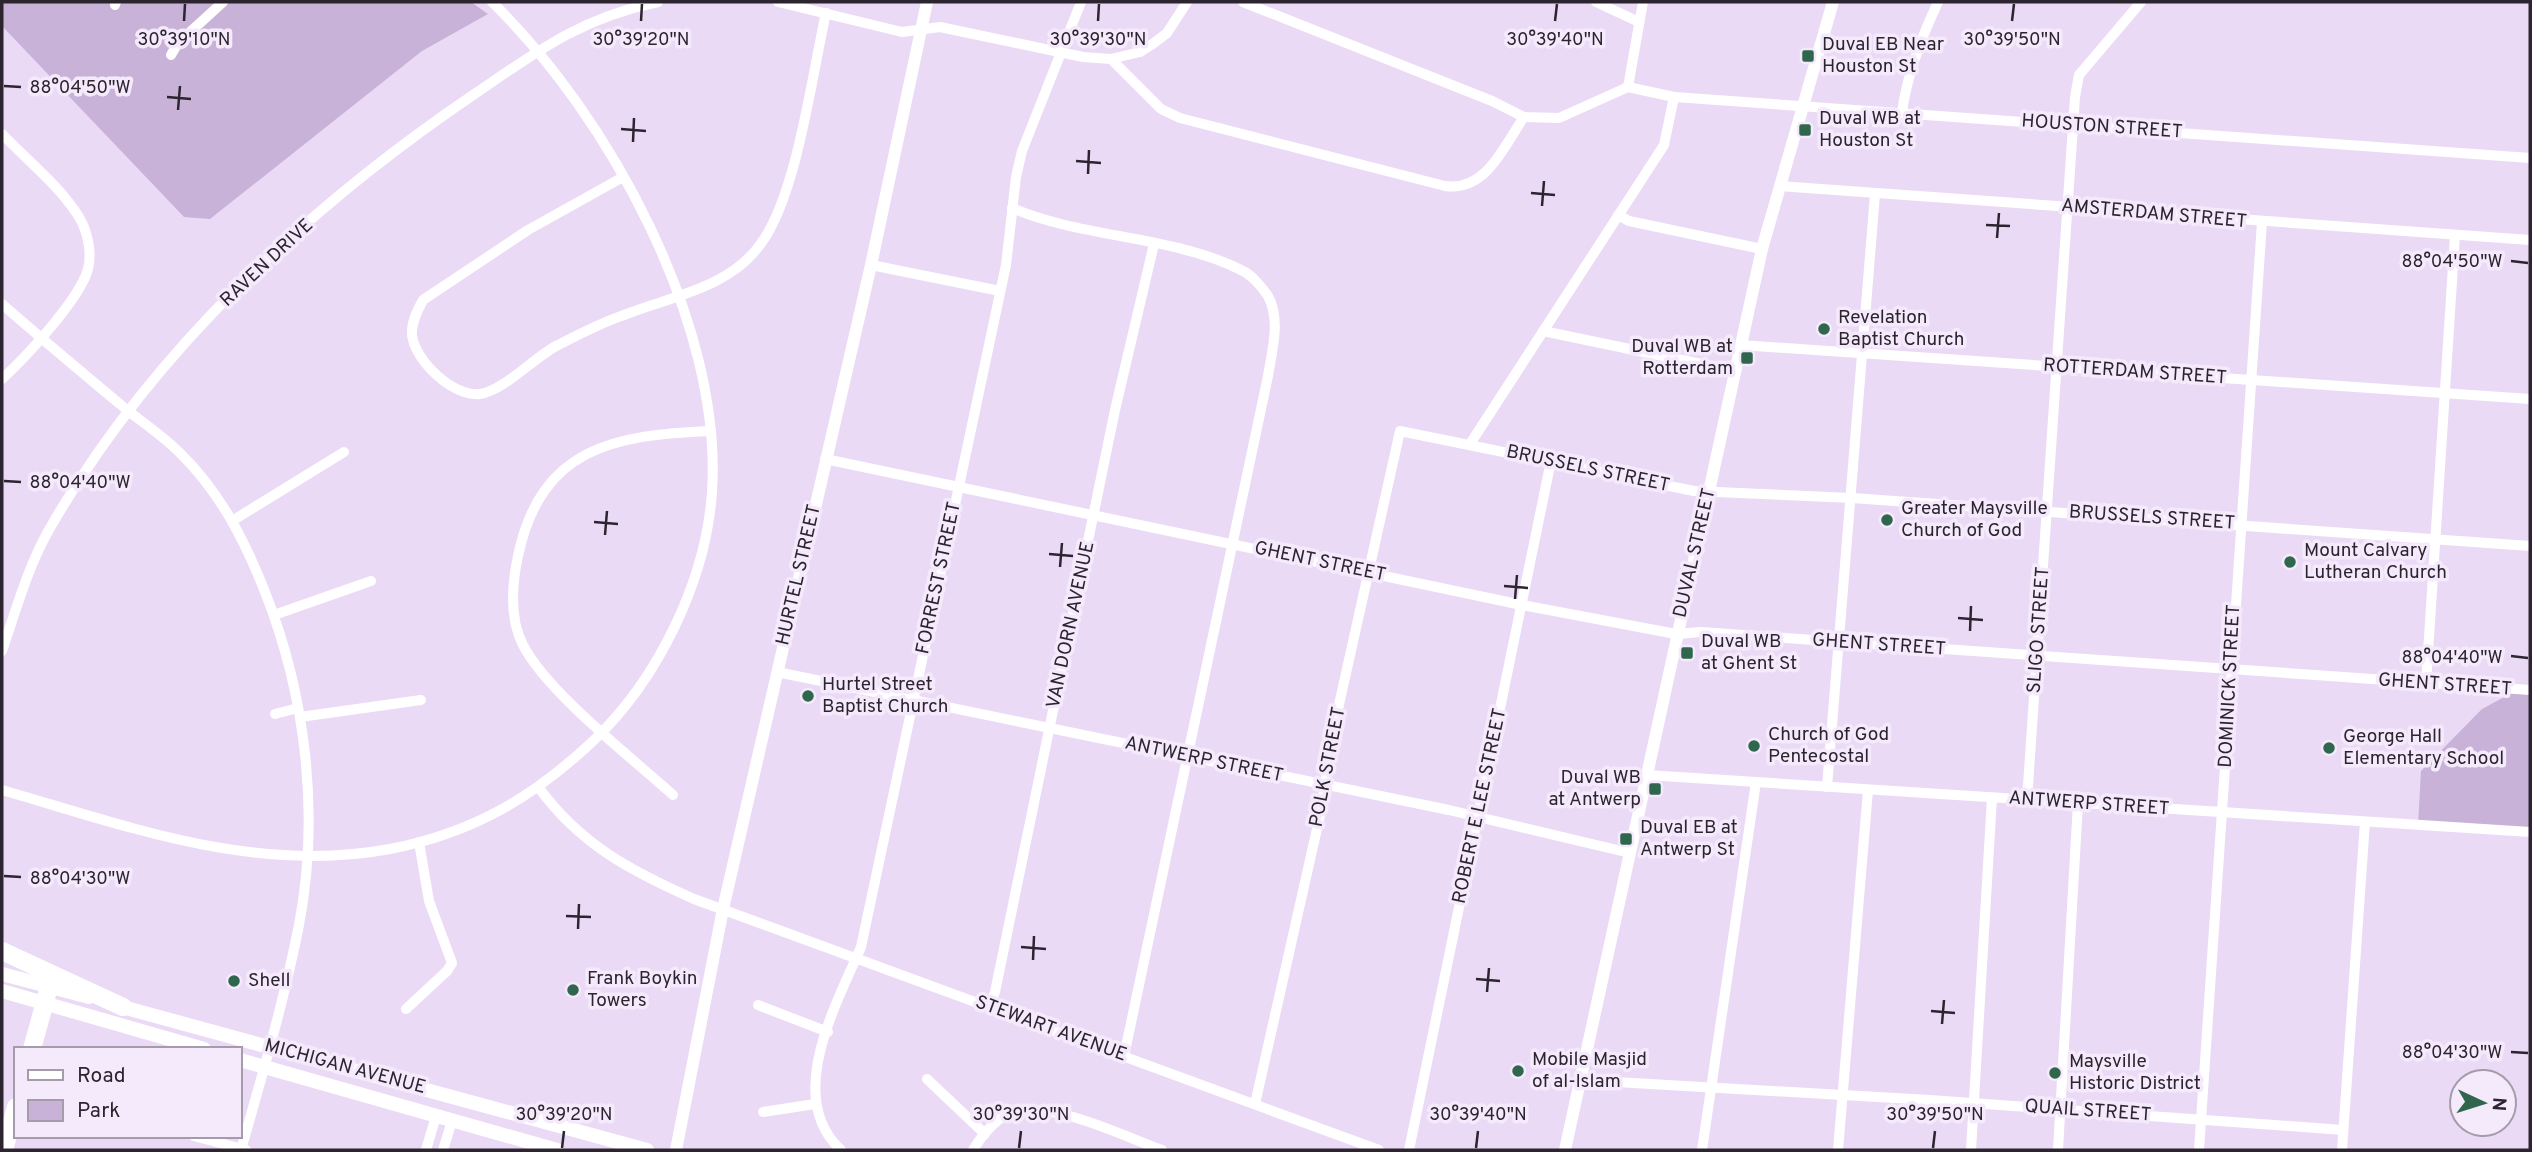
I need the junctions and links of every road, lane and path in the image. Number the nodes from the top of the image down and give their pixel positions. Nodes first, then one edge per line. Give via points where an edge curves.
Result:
1 (223, 2) edge
2 (492, 2) edge
3 (658, 2) edge
4 (778, 2) edge
5 (927, 2) edge
6 (1081, 2) edge
7 (1187, 2) edge
8 (1243, 2) edge
9 (1596, 2) edge
10 (1643, 2) edge
11 (1833, 2) edge
12 (1938, 2) edge
13 (2141, 2) edge
14 (613, 7) edge
15 (826, 13) junction
16 (1639, 22) junction
17 (921, 29) junction
18 (538, 51) junction
19 (1062, 53) junction
20 (171, 55) dead end
21 (1111, 59) junction
22 (1628, 87) junction
23 (1674, 97) junction
24 (1802, 107) junction
25 (1902, 113) junction
26 (1524, 117) junction
27 (2073, 125) junction
28 (2, 134) edge
29 (2530, 158) edge
30 (623, 177) junction
31 (1779, 186) junction
32 (1875, 194) junction
33 (2068, 207) junction
34 (1012, 208) junction
35 (1618, 215) junction
36 (2262, 222) junction
37 (2455, 235) junction
38 (2530, 240) edge
39 (1154, 244) junction
40 (1762, 249) junction
41 (871, 265) junction
42 (1000, 291) junction
43 (678, 296) junction
44 (2, 304) edge
45 (1543, 331) junction
46 (41, 337) junction
47 (1740, 345) junction
48 (1863, 355) junction
49 (2058, 367) junction
50 (1735, 371) junction
51 (2, 379) edge
52 (2250, 380) junction
53 (2445, 393) junction
54 (2530, 399) edge
55 (129, 411) junction
56 (711, 431) junction
57 (1401, 431) joint
58 (1470, 444) junction
59 (344, 452) dead end
60 (825, 459) junction
61 (1551, 461) junction
62 (958, 487) junction
63 (1709, 490) junction
64 (1852, 498) junction
65 (2047, 511) junction
66 (1094, 515) junction
67 (232, 521) junction
68 (2240, 524) junction
69 (2435, 539) junction
70 (1232, 544) junction
71 (2530, 546) edge
72 (1368, 573) junction
73 (371, 581) dead end
74 (1522, 605) junction
75 (274, 615) junction
76 (1676, 634) junction
77 (1840, 643) junction
78 (2, 651) edge
79 (2037, 656) junction
80 (2231, 670) junction
81 (777, 672) junction
82 (2426, 684) junction
83 (2530, 690) edge
84 (421, 700) dead end
85 (913, 700) junction
86 (299, 713) junction
87 (275, 714) dead end
88 (1050, 728) junction
89 (603, 731) junction
90 (1188, 756) junction
91 (1647, 775) junction
92 (1756, 782) junction
93 (1325, 787) junction
94 (1827, 787) junction
95 (539, 788) junction
96 (2, 790) edge
97 (1868, 790) junction
98 (673, 795) dead end
99 (1992, 798) junction
100 (2028, 800) junction
101 (2078, 803) junction
102 (2222, 812) junction
103 (1479, 817) junction
104 (2365, 822) junction
105 (2530, 832) edge
106 (419, 842) junction
107 (1630, 853) junction
108 (306, 857) junction
109 (723, 909) junction
110 (2, 951) edge
111 (856, 958) junction
112 (2, 974) edge
113 (2, 991) edge
114 (47, 995) junction
115 (758, 1005) dead end
116 (123, 1007) junction
117 (989, 1007) junction
118 (406, 1009) dead end
119 (828, 1032) junction
120 (33, 1047) edge
121 (198, 1047) edge
122 (269, 1048) junction
123 (1124, 1056) junction
124 (242, 1061) edge
125 (264, 1067) junction
126 (927, 1079) dead end
127 (1581, 1080) junction
128 (1711, 1089) junction
129 (1843, 1096) junction
130 (1973, 1103) junction
131 (815, 1104) junction
132 (1255, 1104) junction
133 (2060, 1109) junction
134 (763, 1112) dead end
135 (14, 1114) edge
136 (436, 1116) junction
137 (2201, 1119) junction
138 (452, 1121) junction
139 (2343, 1130) junction
140 (985, 1134) junction
141 (201, 1138) edge
142 (4, 1150) edge
143 (243, 1150) edge
144 (426, 1150) edge
145 (443, 1150) edge
146 (557, 1150) edge
147 (647, 1150) edge
148 (676, 1150) edge
149 (841, 1150) edge
150 (974, 1150) edge
151 (1161, 1150) edge
152 (1379, 1150) edge
153 (1409, 1150) edge
154 (1565, 1150) edge
155 (1702, 1150) edge
156 (1838, 1150) edge
157 (1970, 1150) edge
158 (2058, 1150) edge
159 (2199, 1150) edge
160 (2342, 1150) edge

1 - 20 street
2 - 18 street
3 - 14 street, RAVEN DRIVE
4 - 15 street
5 - 17 street, HURTEL STREET
6 - 19 street, FORREST STREET
7 - 21 street via 1167,33 1154,43 1140,52
8 - 26 street
9 - 16 street
10 - 16 street
11 - 24 street, DUVAL STREET
12 - 25 street via 1923,36
13 - 27 street, SLIGO STREET via 2079,75
14 - 18 street, RAVEN DRIVE
15 - 17 street via 902,32
15 - 43 street via 790,175 774,222 757,250 737,270
16 - 22 street
17 - 19 street via 940,27
17 - 41 street, HURTEL STREET
18 - 30 street via 591,121
18 - 55 street, RAVEN DRIVE via 382,159 236,291
19 - 21 street
19 - 34 street, FORREST STREET via 1022,150
21 - 26 street via 1160,109 1180,118 1456,188 1473,183 1488,171
22 - 23 street, HOUSTON STREET
22 - 26 street via 1559,118
23 - 24 street, HOUSTON STREET
23 - 35 street via 1664,145
24 - 25 street, HOUSTON STREET
24 - 31 street, DUVAL STREET
25 - 27 street, HOUSTON STREET
27 - 29 street, HOUSTON STREET
27 - 33 street, SLIGO STREET
28 - 46 street via 77,215 88,242 88,268 82,284
30 - 43 street via 641,207
30 - 43 street via 528,230 423,300 414,317 412,337 441,381 455,390 481,394 586,331
31 - 32 street, AMSTERDAM STREET
31 - 40 street, DUVAL STREET
32 - 33 street, AMSTERDAM STREET
32 - 48 street
33 - 36 street, AMSTERDAM STREET
33 - 49 street, SLIGO STREET
34 - 39 street
34 - 42 street, FORREST STREET
35 - 40 street
35 - 45 street
36 - 37 street, AMSTERDAM STREET
36 - 52 street, DOMINICK STREET
37 - 38 street, AMSTERDAM STREET
37 - 53 street
39 - 66 street, VAN DORN AVENUE
39 - 70 street via 1243,270 1268,296 1274,344
40 - 47 street, DUVAL STREET
41 - 42 street
41 - 60 street, HURTEL STREET
42 - 62 street, FORREST STREET
43 - 56 street
44 - 46 street
45 - 50 street
45 - 58 street
46 - 51 street
46 - 55 street
47 - 48 street, ROTTERDAM STREET
47 - 50 street, DUVAL STREET
48 - 49 street, ROTTERDAM STREET
48 - 64 street
49 - 52 street, ROTTERDAM STREET
49 - 65 street, SLIGO STREET
50 - 63 street, DUVAL STREET
52 - 53 street, ROTTERDAM STREET
52 - 68 street, DOMINICK STREET
53 - 54 street, ROTTERDAM STREET
53 - 69 street
55 - 67 street via 180,453
55 - 78 street, RAVEN DRIVE via 49,530
56 - 89 street via 712,493 692,580 653,671
56 - 89 street via 626,438 598,448 559,473 530,516 515,571 513,599 523,644 569,700
57 - 58 street, BRUSSELS STREET
57 - 72 street, POLK STREET
58 - 61 street, BRUSSELS STREET
59 - 67 street
60 - 62 street, GHENT STREET
60 - 81 street, HURTEL STREET
61 - 63 street, BRUSSELS STREET via 1694,491
61 - 74 street, ROBERT E LEE STREET
62 - 66 street, GHENT STREET
62 - 85 street, FORREST STREET
63 - 64 street, BRUSSELS STREET
63 - 76 street, DUVAL STREET
64 - 65 street, BRUSSELS STREET
64 - 77 street
65 - 68 street, BRUSSELS STREET
65 - 79 street, SLIGO STREET
66 - 70 street, GHENT STREET
66 - 88 street, VAN DORN AVENUE
67 - 75 street
68 - 69 street, BRUSSELS STREET
68 - 80 street, DOMINICK STREET
69 - 71 street, BRUSSELS STREET
69 - 82 street
70 - 72 street, GHENT STREET
70 - 90 street
72 - 74 street, GHENT STREET
72 - 93 street, POLK STREET
73 - 75 street
74 - 76 street, GHENT STREET
74 - 103 street, ROBERT E LEE STREET
75 - 86 street
76 - 77 street, GHENT STREET
76 - 91 street, DUVAL STREET
77 - 79 street, GHENT STREET
77 - 94 street
79 - 80 street, GHENT STREET
79 - 100 street, SLIGO STREET
80 - 82 street, GHENT STREET
80 - 102 street, DOMINICK STREET
81 - 85 street, ANTWERP STREET
81 - 109 street, HURTEL STREET
82 - 83 street, GHENT STREET
84 - 86 street
85 - 88 street, ANTWERP STREET
85 - 111 street, FORREST STREET
86 - 87 street
86 - 108 street via 309,826
88 - 90 street, ANTWERP STREET
88 - 117 street, VAN DORN AVENUE
89 - 95 street
89 - 98 street
90 - 93 street, ANTWERP STREET
90 - 123 street
91 - 92 street, ANTWERP STREET
91 - 107 street, DUVAL STREET
92 - 94 street, ANTWERP STREET
92 - 128 street
93 - 103 street, ANTWERP STREET
93 - 132 street, POLK STREET
94 - 97 street, ANTWERP STREET
95 - 106 street via 463,830
95 - 109 street, STEWART AVENUE via 585,840 647,878
96 - 108 street via 223,850
97 - 99 street, ANTWERP STREET
97 - 129 street
99 - 100 street, ANTWERP STREET
99 - 130 street
100 - 101 street, ANTWERP STREET
101 - 102 street, ANTWERP STREET
101 - 133 street
102 - 104 street, ANTWERP STREET
102 - 137 street, DOMINICK STREET
103 - 107 street, ANTWERP STREET
103 - 153 street, ROBERT E LEE STREET
104 - 105 street, ANTWERP STREET
104 - 139 street
106 - 108 street
106 - 118 street via 433,914 452,962
107 - 127 street, DUVAL STREET
108 - 122 street via 300,922
109 - 111 street, STEWART AVENUE
109 - 148 street, HURTEL STREET
110 - 116 highway
111 - 117 street, STEWART AVENUE
111 - 119 street, FORREST STREET
112 - 114 main road, MICHIGAN AVENUE
113 - 114 main road, MICHIGAN AVENUE
114 - 116 main road, MICHIGAN AVENUE
114 - 120 highway
114 - 121 main road, MICHIGAN AVENUE
115 - 119 street
116 - 122 main road, MICHIGAN AVENUE
117 - 123 street, STEWART AVENUE
119 - 131 street, FORREST STREET via 814,1083
122 - 125 street
122 - 147 main road, MICHIGAN AVENUE
123 - 132 street, STEWART AVENUE
124 - 125 main road, MICHIGAN AVENUE
125 - 136 main road, MICHIGAN AVENUE
125 - 143 street
126 - 140 street
127 - 128 street, QUAIL STREET
127 - 154 street, DUVAL STREET
128 - 129 street, QUAIL STREET
128 - 155 street
129 - 130 street, QUAIL STREET
129 - 156 street
130 - 133 street, QUAIL STREET
130 - 157 street
131 - 134 street
131 - 149 street, FORREST STREET via 823,1130
132 - 152 street, STEWART AVENUE
133 - 137 street, QUAIL STREET
133 - 158 street
135 - 142 highway
136 - 138 main road, MICHIGAN AVENUE
136 - 144 street
137 - 139 street, QUAIL STREET
137 - 159 street, DOMINICK STREET
138 - 145 street
138 - 146 main road, MICHIGAN AVENUE
139 - 160 street
140 - 150 street
140 - 151 street via 1003,1117 1032,1110 1069,1116
141 - 143 street

